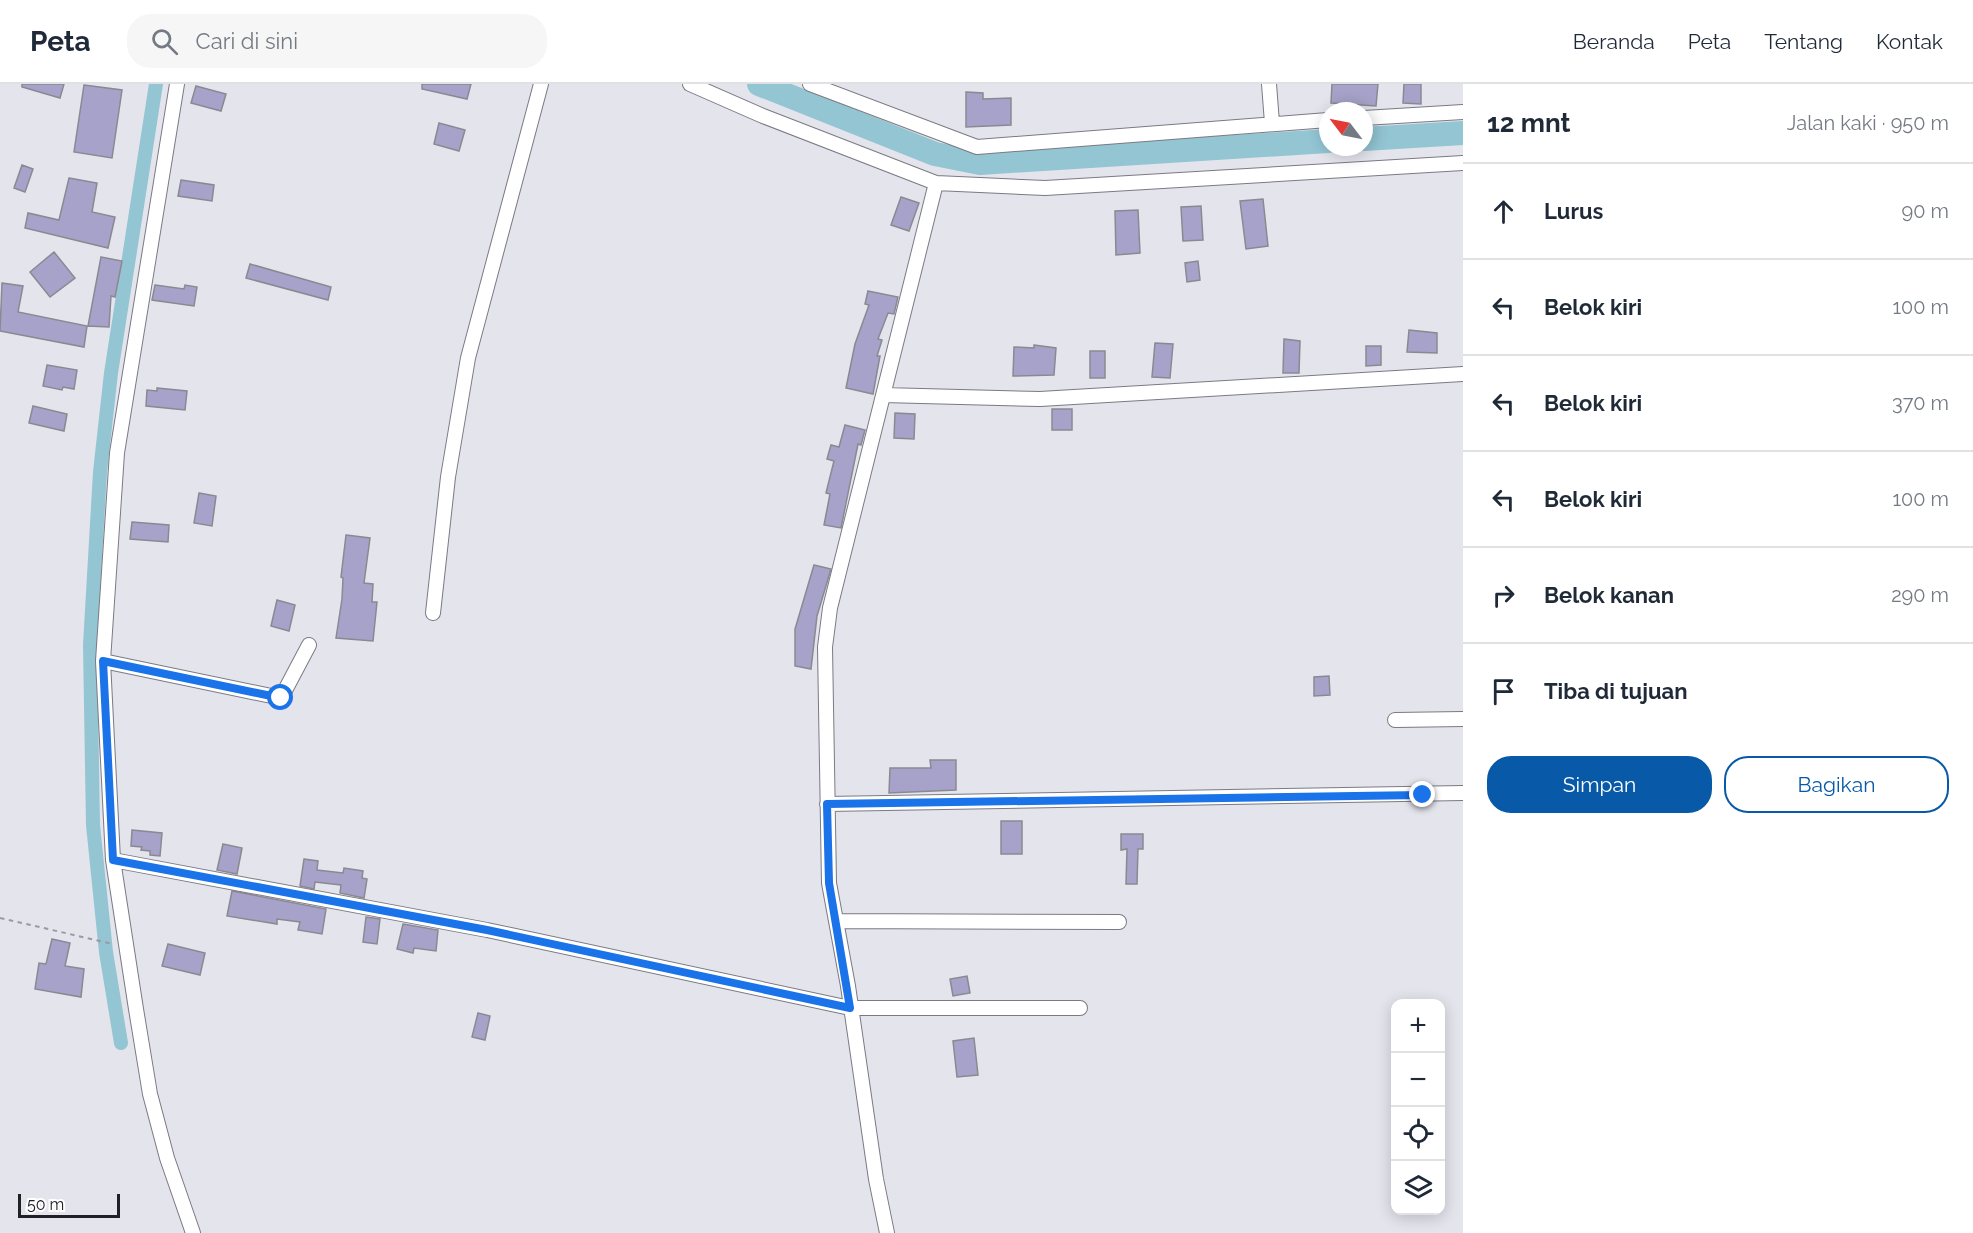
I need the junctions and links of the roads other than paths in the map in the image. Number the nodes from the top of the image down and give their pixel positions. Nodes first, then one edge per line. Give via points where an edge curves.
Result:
1 (177, 84) edge
2 (541, 84) edge
3 (690, 84) edge
4 (810, 84) edge
5 (1269, 84) edge
6 (1463, 112) edge
7 (1373, 117) edge
8 (1319, 120) edge
9 (1272, 123) junction
10 (1463, 164) edge
11 (936, 183) junction
12 (1463, 374) edge
13 (883, 394) junction
14 (433, 612) dead end
15 (309, 645) dead end
16 (103, 661) junction
17 (1463, 719) edge
18 (1395, 720) dead end
19 (1463, 793) edge
20 (827, 804) junction
21 (113, 860) junction
22 (836, 921) junction
23 (1119, 922) dead end
24 (850, 1008) junction
25 (1080, 1008) dead end
26 (193, 1233) edge
27 (887, 1233) edge

1 - 16 street via 117,453
2 - 14 street via 468,358 448,477
3 - 11 street
4 - 9 street via 977,147
5 - 9 street
6 - 7 street
8 - 9 street
10 - 11 street via 1045,188
11 - 13 street
12 - 13 street via 1040,399
13 - 20 street via 826,626
15 - 16 street via 281,698
16 - 21 street
17 - 18 street
19 - 20 street
20 - 22 street via 829,883
21 - 24 street via 487,930
21 - 26 street via 150,1094
22 - 23 street
22 - 24 street
24 - 25 street
24 - 27 street

